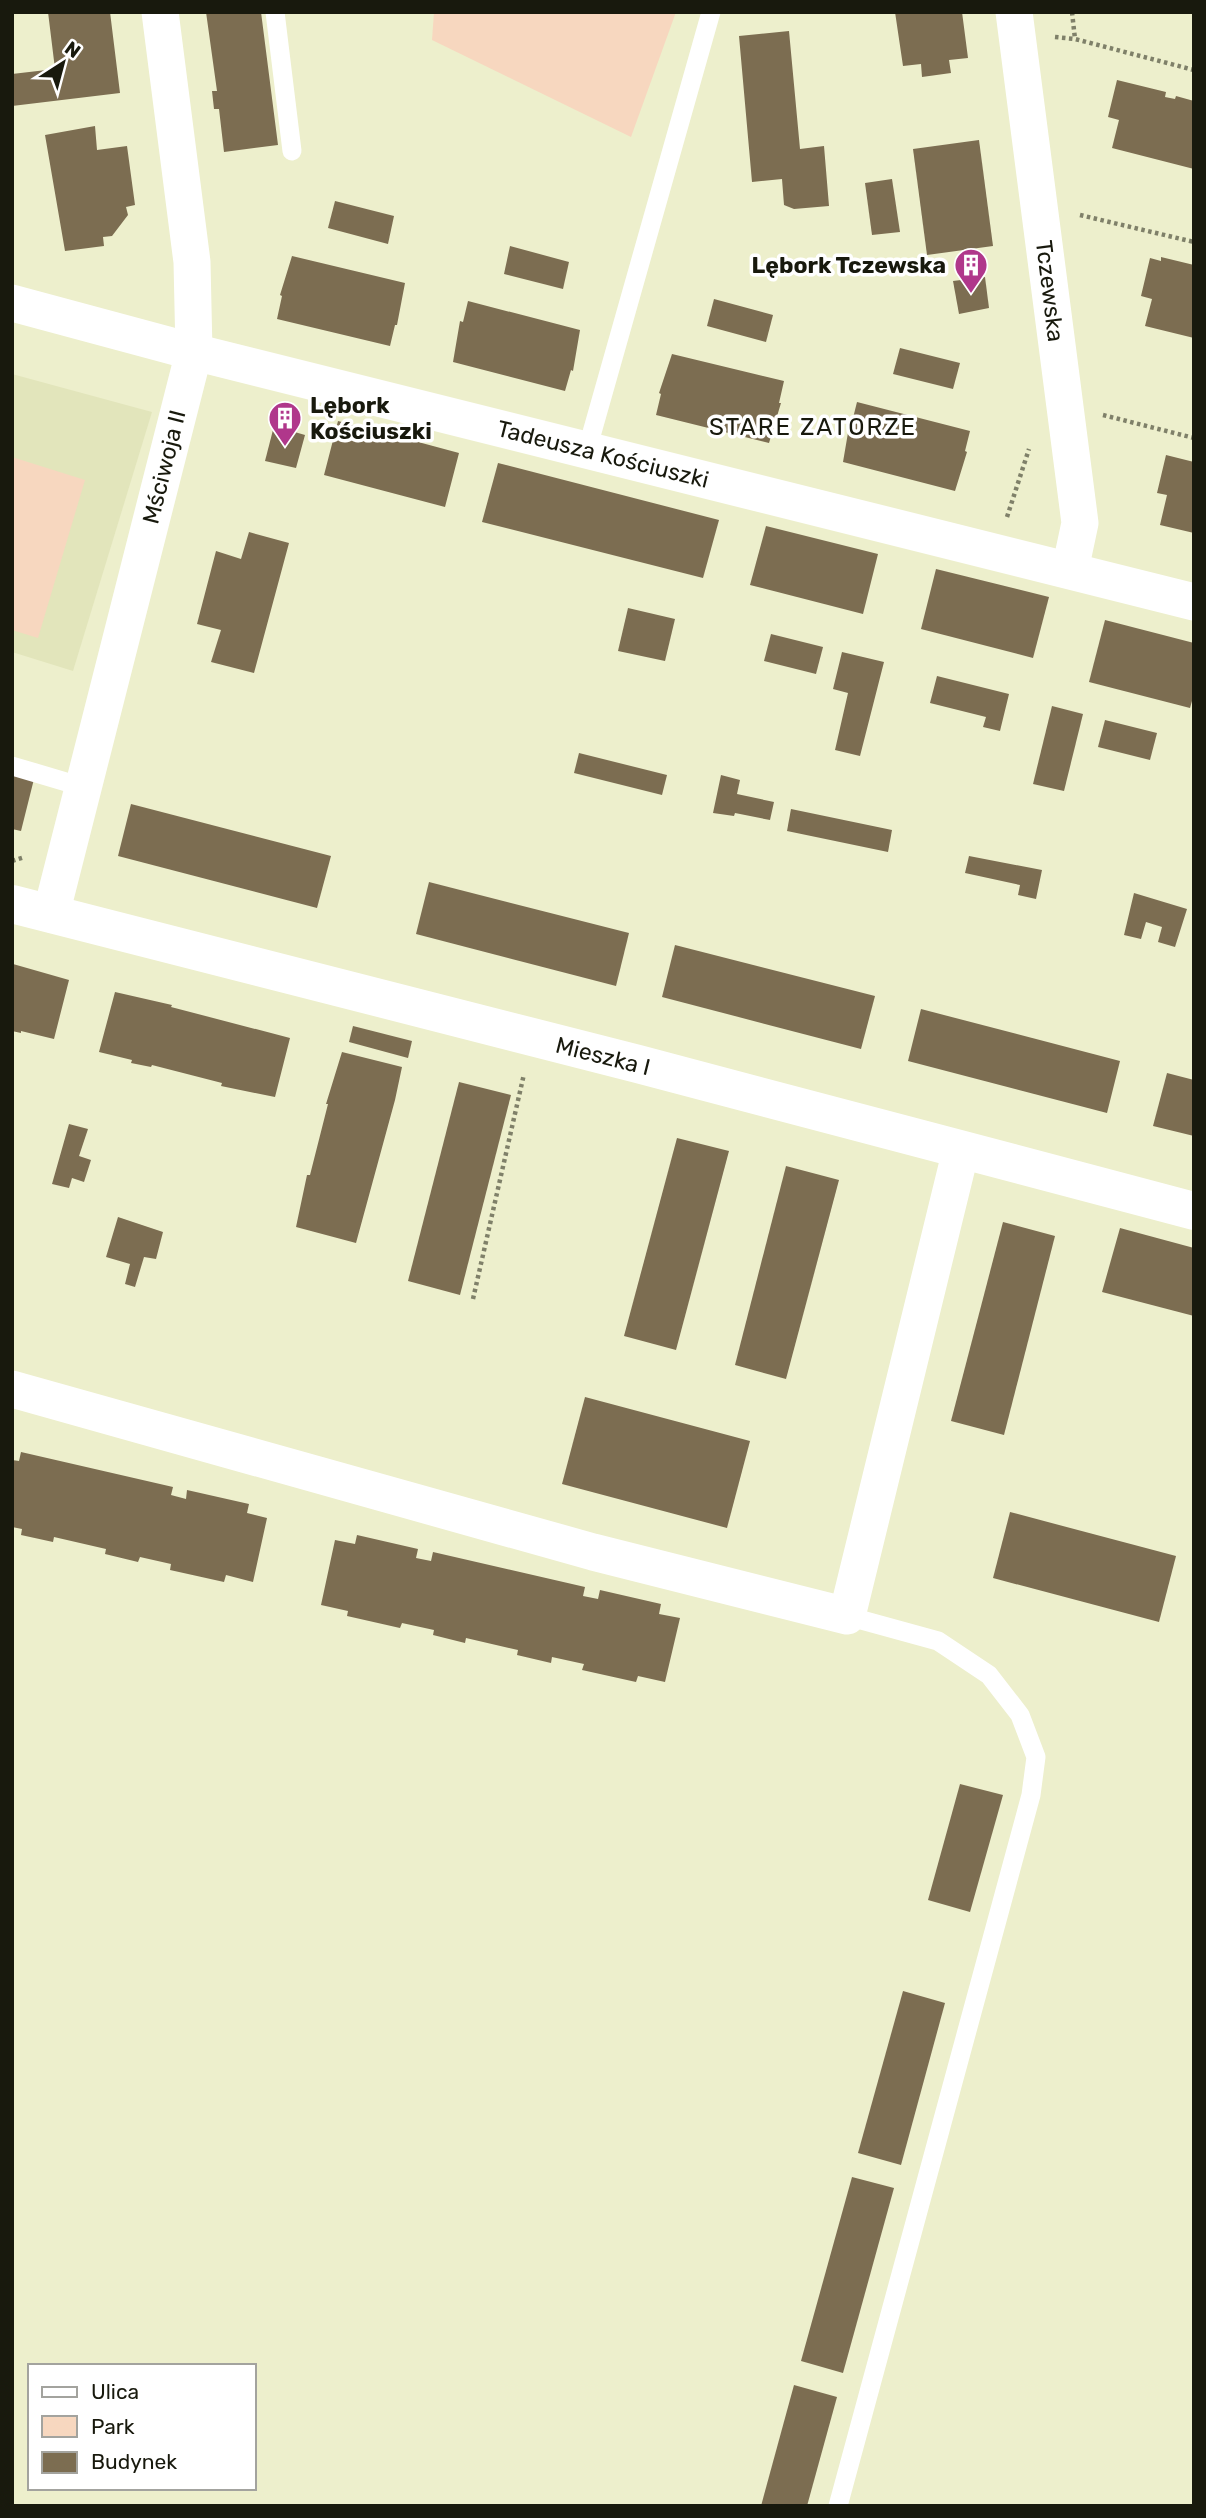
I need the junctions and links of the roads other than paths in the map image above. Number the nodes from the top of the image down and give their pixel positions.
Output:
1 (160, 12) edge
2 (275, 12) edge
3 (711, 12) edge
4 (1016, 22) edge
5 (292, 151) dead end
6 (12, 303) edge
7 (194, 352) junction
8 (587, 450) junction
9 (1070, 570) junction
10 (1194, 601) edge
11 (12, 766) edge
12 (83, 787) junction
13 (12, 904) edge
14 (51, 914) junction
15 (961, 1150) junction
16 (1194, 1211) edge
17 (12, 1389) edge
18 (847, 1616) junction
19 (838, 2506) edge

1 - 7 street, Mściwoja II
2 - 5 lane
3 - 8 lane
4 - 9 street, Tczewska
6 - 7 street, Tadeusza Kościuszki
7 - 8 street, Tadeusza Kościuszki
7 - 12 street, Mściwoja II
8 - 9 street, Tadeusza Kościuszki
9 - 10 street, Tadeusza Kościuszki
11 - 12 lane
12 - 14 street, Mściwoja II
13 - 14 street, Mieszka I
14 - 15 street, Mieszka I
15 - 16 street, Mieszka I
15 - 18 street
17 - 18 street
18 - 19 lane

